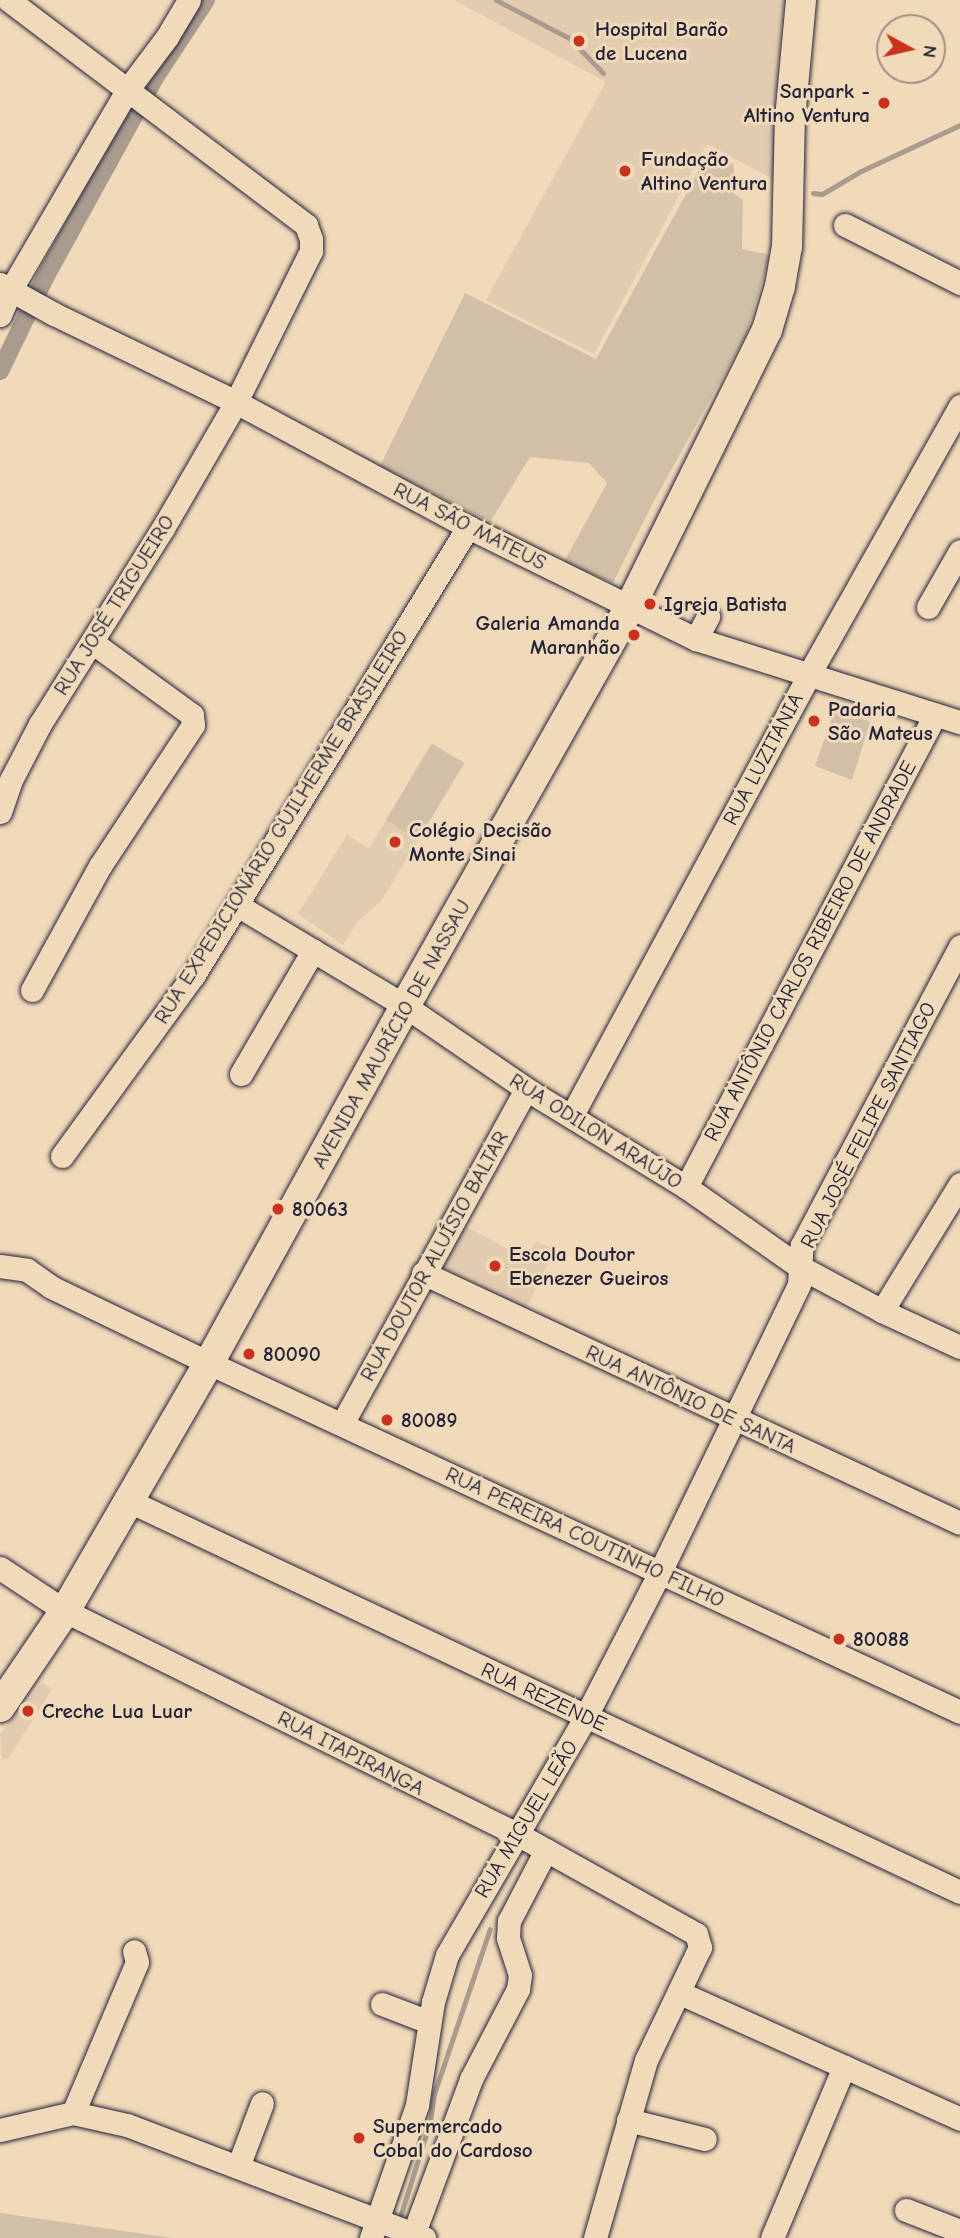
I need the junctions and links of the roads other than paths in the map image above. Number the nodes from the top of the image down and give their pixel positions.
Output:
1 (9, 0) edge
2 (189, 0) edge
3 (801, 0) edge
4 (131, 92) junction
5 (845, 225) dead end
6 (960, 284) edge
7 (5, 286) edge
8 (0, 314) edge
9 (236, 402) junction
10 (960, 406) edge
11 (468, 527) junction
12 (960, 551) edge
13 (630, 607) junction
14 (928, 607) dead end
15 (708, 616) dead end
16 (696, 639) junction
17 (92, 642) junction
18 (808, 676) junction
19 (934, 715) junction
20 (960, 722) edge
21 (6, 776) edge
22 (0, 812) edge
23 (237, 905) junction
24 (960, 946) edge
25 (313, 951) junction
26 (32, 990) dead end
27 (405, 1006) junction
28 (241, 1074) dead end
29 (526, 1089) junction
30 (572, 1115) junction
31 (62, 1156) dead end
32 (960, 1184) edge
33 (686, 1187) junction
34 (0, 1266) edge
35 (800, 1267) junction
36 (423, 1273) junction
37 (882, 1311) junction
38 (960, 1347) edge
39 (209, 1363) junction
40 (736, 1421) junction
41 (342, 1424) junction
42 (129, 1501) junction
43 (960, 1523) edge
44 (0, 1568) edge
45 (660, 1572) junction
46 (65, 1611) junction
47 (0, 1707) edge
48 (960, 1712) edge
49 (586, 1716) junction
50 (519, 1835) junction
51 (546, 1850) junction
52 (960, 1892) edge
53 (134, 1951) dead end
54 (680, 1993) junction
55 (382, 2004) dead end
56 (429, 2022) junction
57 (844, 2067) junction
58 (262, 2103) dead end
59 (73, 2113) junction
60 (960, 2119) edge
61 (628, 2120) junction
62 (0, 2130) edge
63 (705, 2139) dead end
64 (237, 2166) junction
65 (906, 2210) dead end
66 (378, 2226) edge
67 (960, 2231) edge
68 (415, 2236) edge
69 (595, 2238) edge
70 (772, 2238) edge

1 - 4 street
2 - 4 street
3 - 13 main road, AVENIDA MAURÍCIO DE NASSAU
4 - 7 street
4 - 9 street, RUA JOSÉ TRIGUEIRO
5 - 6 street
7 - 8 street
7 - 9 street, RUA SÃO MATEUS
9 - 11 street, RUA SÃO MATEUS
9 - 17 street, RUA JOSÉ TRIGUEIRO
10 - 18 street, RUA LUZITANIA
11 - 13 street, RUA SÃO MATEUS
11 - 23 street, RUA EXPEDICIONÁRIO GUILHERME BRASILEIRO
12 - 14 street
13 - 16 street, RUA SÃO MATEUS
13 - 27 main road, AVENIDA MAURÍCIO DE NASSAU
15 - 16 street
16 - 18 street, RUA SÃO MATEUS
17 - 21 street, RUA JOSÉ TRIGUEIRO
17 - 26 street
18 - 19 street, RUA SÃO MATEUS
18 - 30 street, RUA LUZITANIA
19 - 20 street, RUA SÃO MATEUS
19 - 33 street, RUA ANTÔNIO CARLOS RIBEIRO DE ANDRADE
21 - 22 street, RUA JOSÉ TRIGUEIRO
23 - 25 street, RUA ODILON ARAÚJO
23 - 31 street, RUA EXPEDICIONÁRIO GUILHERME BRASILEIRO
24 - 35 street, RUA JOSÉ FELIPE SANTIAGO
25 - 27 street, RUA ODILON ARAÚJO
25 - 28 street
27 - 29 street, RUA ODILON ARAÚJO
27 - 39 main road, AVENIDA MAURÍCIO DE NASSAU
29 - 30 street, RUA ODILON ARAÚJO
29 - 36 street, RUA DOUTOR ALUÍSIO BALTAR
30 - 33 street, RUA ODILON ARAÚJO
32 - 37 street
33 - 35 street, RUA ODILON ARAÚJO
34 - 39 street, RUA PEREIRA COUTINHO FILHO
35 - 37 street, RUA ODILON ARAÚJO
35 - 40 street, RUA MIGUEL LEÃO
36 - 40 street, RUA ANTÔNIO DE SANTA
36 - 41 street, RUA DOUTOR ALUÍSIO BALTAR
37 - 38 street, RUA ODILON ARAÚJO
39 - 41 street, RUA PEREIRA COUTINHO FILHO
39 - 42 main road, AVENIDA MAURÍCIO DE NASSAU
40 - 43 street, RUA ANTÔNIO DE SANTA
40 - 45 street, RUA MIGUEL LEÃO
41 - 45 street, RUA PEREIRA COUTINHO FILHO
42 - 46 main road, AVENIDA MAURÍCIO DE NASSAU
42 - 49 street, RUA REZENDE
44 - 46 street, RUA ITAPIRANGA
45 - 48 street, RUA PEREIRA COUTINHO FILHO
45 - 49 street, RUA MIGUEL LEÃO
46 - 47 main road, AVENIDA MAURÍCIO DE NASSAU
46 - 50 street, RUA ITAPIRANGA
49 - 50 street, RUA MIGUEL LEÃO
49 - 52 street, RUA REZENDE
50 - 51 street, RUA ITAPIRANGA
50 - 56 street, RUA MIGUEL LEÃO
51 - 54 street, RUA ITAPIRANGA
51 - 68 street
53 - 59 street
54 - 57 street
54 - 61 street
55 - 56 street
56 - 66 street, RUA MIGUEL LEÃO
57 - 60 street
57 - 70 street
58 - 64 street
59 - 62 street
59 - 64 street
61 - 63 street
61 - 69 street
64 - 66 street
65 - 67 street
66 - 68 street

